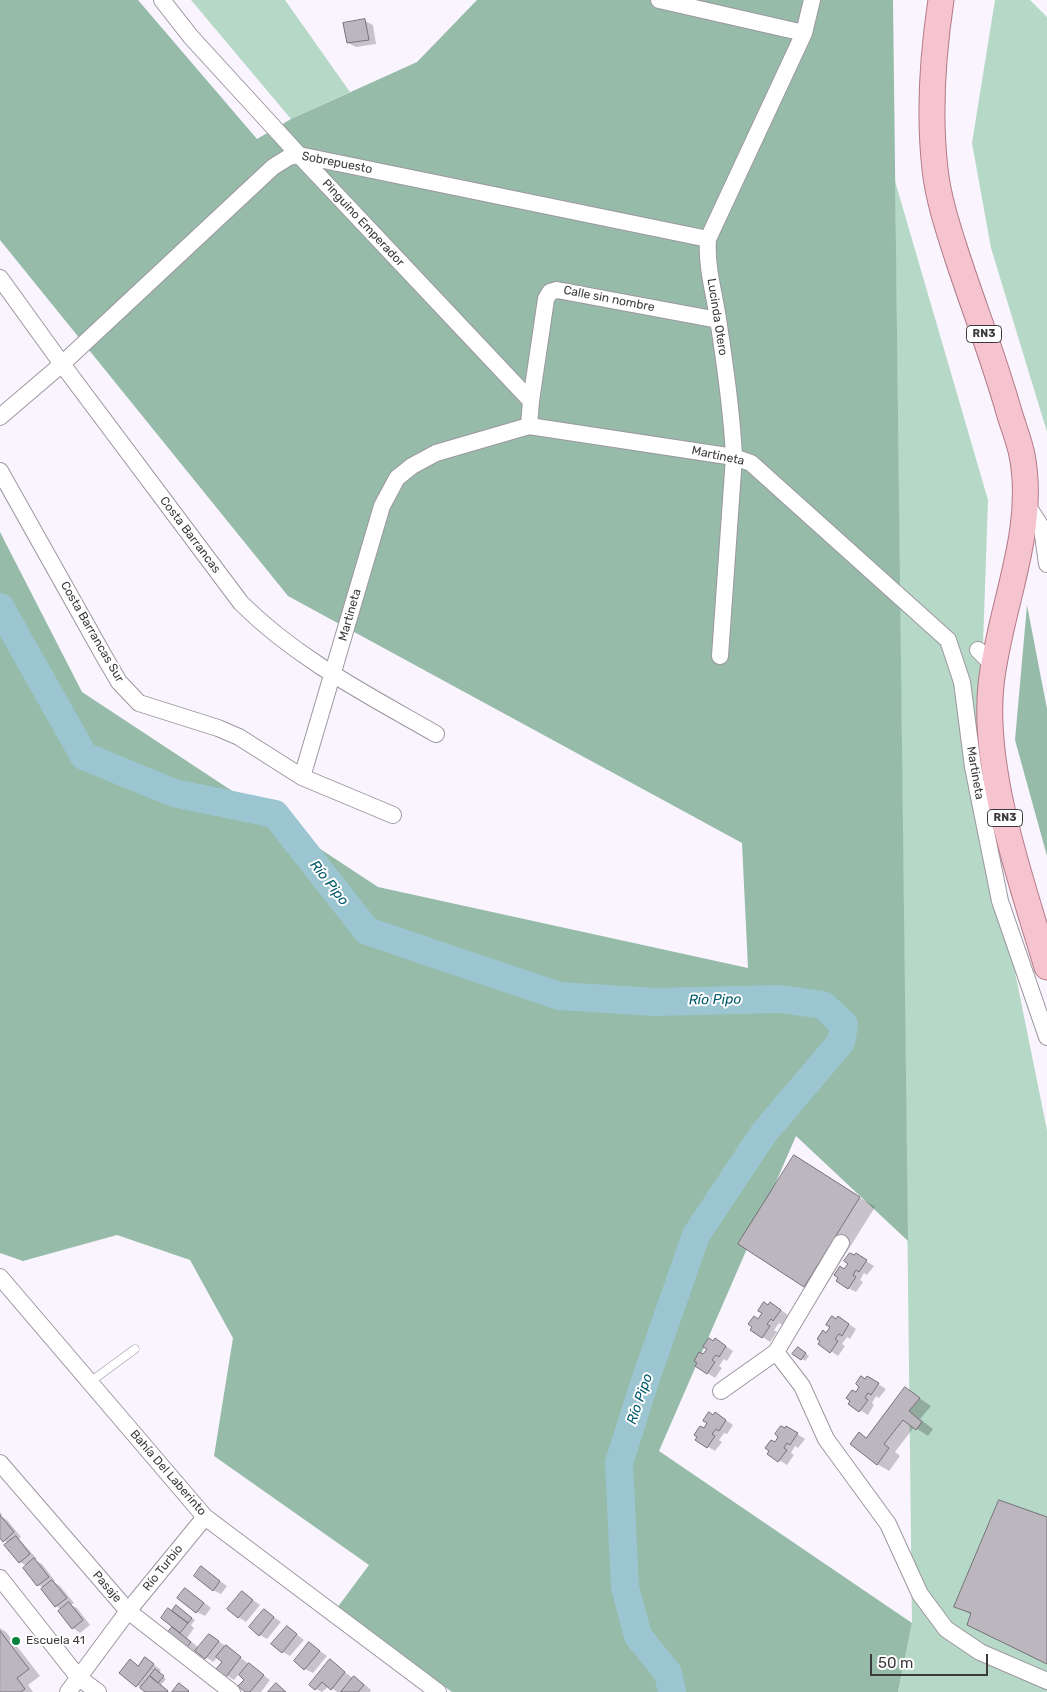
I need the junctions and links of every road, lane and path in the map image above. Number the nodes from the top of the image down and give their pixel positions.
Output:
1 (162, 0) edge
2 (659, 0) edge
3 (812, 0) edge
4 (941, 0) edge
5 (804, 33) junction
6 (299, 154) junction
7 (708, 239) junction
8 (0, 278) edge
9 (718, 320) junction
10 (62, 364) junction
11 (531, 401) junction
12 (0, 417) edge
13 (529, 426) junction
14 (734, 457) junction
15 (0, 471) edge
16 (1025, 501) junction
17 (1047, 564) edge
18 (720, 656) dead end
19 (333, 674) junction
20 (436, 734) dead end
21 (302, 777) junction
22 (393, 815) dead end
23 (1047, 967) edge
24 (1047, 1037) edge
25 (841, 1243) dead end
26 (0, 1278) edge
27 (135, 1349) dead end
28 (776, 1352) junction
29 (90, 1382) junction
30 (722, 1391) dead end
31 (0, 1463) edge
32 (205, 1517) junction
33 (0, 1578) edge
34 (128, 1611) junction
35 (79, 1678) junction
36 (1047, 1681) edge
37 (68, 1692) edge
38 (98, 1692) edge
39 (232, 1692) edge
40 (438, 1692) edge

1 - 6 street, Pinguino Emperador
2 - 5 street
3 - 5 street, Lucinda Otero
4 - 16 main road, RN3
5 - 7 street, Lucinda Otero
6 - 7 street, Sobrepuesto
6 - 10 street, Sobrepuesto
6 - 11 street, Pinguino Emperador
7 - 9 street, Lucinda Otero
8 - 10 street, Costa Barrancas
9 - 11 street, Calle sin nombre
9 - 14 street, Lucinda Otero
10 - 12 street, Sobrepuesto
10 - 19 street, Costa Barrancas
11 - 13 street
13 - 14 street, Martineta
13 - 19 street, Martineta
14 - 18 street, Lucinda Otero
14 - 24 street, Martineta
15 - 21 street, Costa Barrancas Sur
16 - 17 street
16 - 23 main road, RN3
19 - 20 street, Costa Barrancas
19 - 21 street, Martineta
21 - 22 street, Costa Barrancas Sur
25 - 28 street
26 - 29 street, Bahía Del Laberinto
27 - 29 lane
28 - 30 street
28 - 36 street
29 - 32 street, Bahía Del Laberinto
31 - 34 street, Pasaje
32 - 34 street, Río Turbio
32 - 40 street, Bahía Del Laberinto
33 - 35 street
34 - 35 street, Río Turbio
34 - 39 street, Pasaje
35 - 37 street, Río Turbio
35 - 38 street

